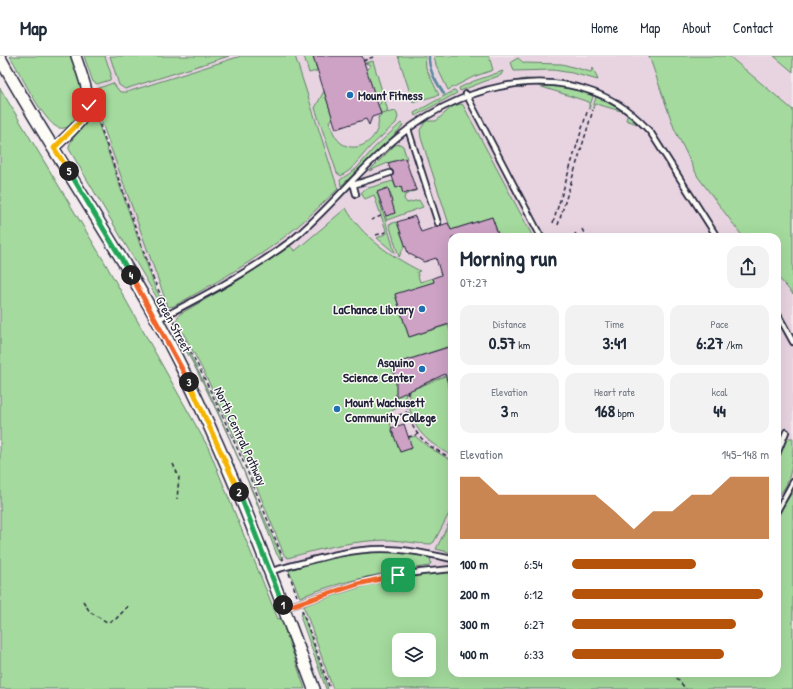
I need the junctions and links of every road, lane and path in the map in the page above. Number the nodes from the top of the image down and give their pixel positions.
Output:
1 (76, 56) edge
2 (373, 57) dead end
3 (0, 58) edge
4 (363, 60) dead end
5 (509, 80) dead end
6 (466, 94) junction
7 (611, 95) dead end
8 (93, 104) dead end
9 (588, 109) dead end
10 (593, 110) dead end
11 (408, 129) junction
12 (54, 148) junction
13 (390, 173) dead end
14 (353, 183) junction
15 (356, 194) dead end
16 (381, 216) dead end
17 (371, 220) dead end
18 (438, 223) dead end
19 (553, 223) dead end
20 (558, 225) dead end
21 (582, 229) dead end
22 (386, 232) dead end
23 (540, 233) edge
24 (584, 233) edge
25 (714, 233) edge
26 (376, 235) dead end
27 (166, 307) dead end
28 (157, 320) junction
29 (781, 320) edge
30 (174, 321) dead end
31 (793, 342) edge
32 (408, 391) dead end
33 (407, 412) junction
34 (398, 426) dead end
35 (786, 432) dead end
36 (418, 434) junction
37 (408, 437) dead end
38 (781, 444) edge
39 (448, 456) edge
40 (173, 464) dead end
41 (793, 482) edge
42 (177, 500) dead end
43 (781, 504) edge
44 (448, 558) edge
45 (284, 561) dead end
46 (448, 570) edge
47 (271, 571) junction
48 (289, 573) dead end
49 (297, 596) dead end
50 (83, 601) dead end
51 (129, 605) dead end
52 (284, 608) junction
53 (302, 610) dead end
54 (676, 677) edge
55 (314, 689) edge
56 (330, 689) edge
57 (686, 689) edge

1 - 12 street
2 - 4 path
3 - 12 street, Green Street
5 - 6 lane
6 - 11 lane
6 - 23 lane
7 - 25 lane
8 - 27 path
9 - 19 path
10 - 20 path
11 - 14 lane
11 - 18 lane
12 - 28 street, Green Street
13 - 14 lane
14 - 15 lane
14 - 28 lane
16 - 17 path
21 - 24 path
22 - 26 path
28 - 47 street, Green Street
29 - 31 lane
30 - 45 path, North Central Pathway
32 - 33 path
33 - 34 path
33 - 36 path
35 - 38 lane
36 - 37 path
36 - 39 path
40 - 42 path
41 - 43 lane
44 - 47 lane
46 - 52 lane
47 - 52 street, Green Street
48 - 49 path
50 - 51 path
52 - 55 street, Green Street
53 - 56 path
54 - 57 path

